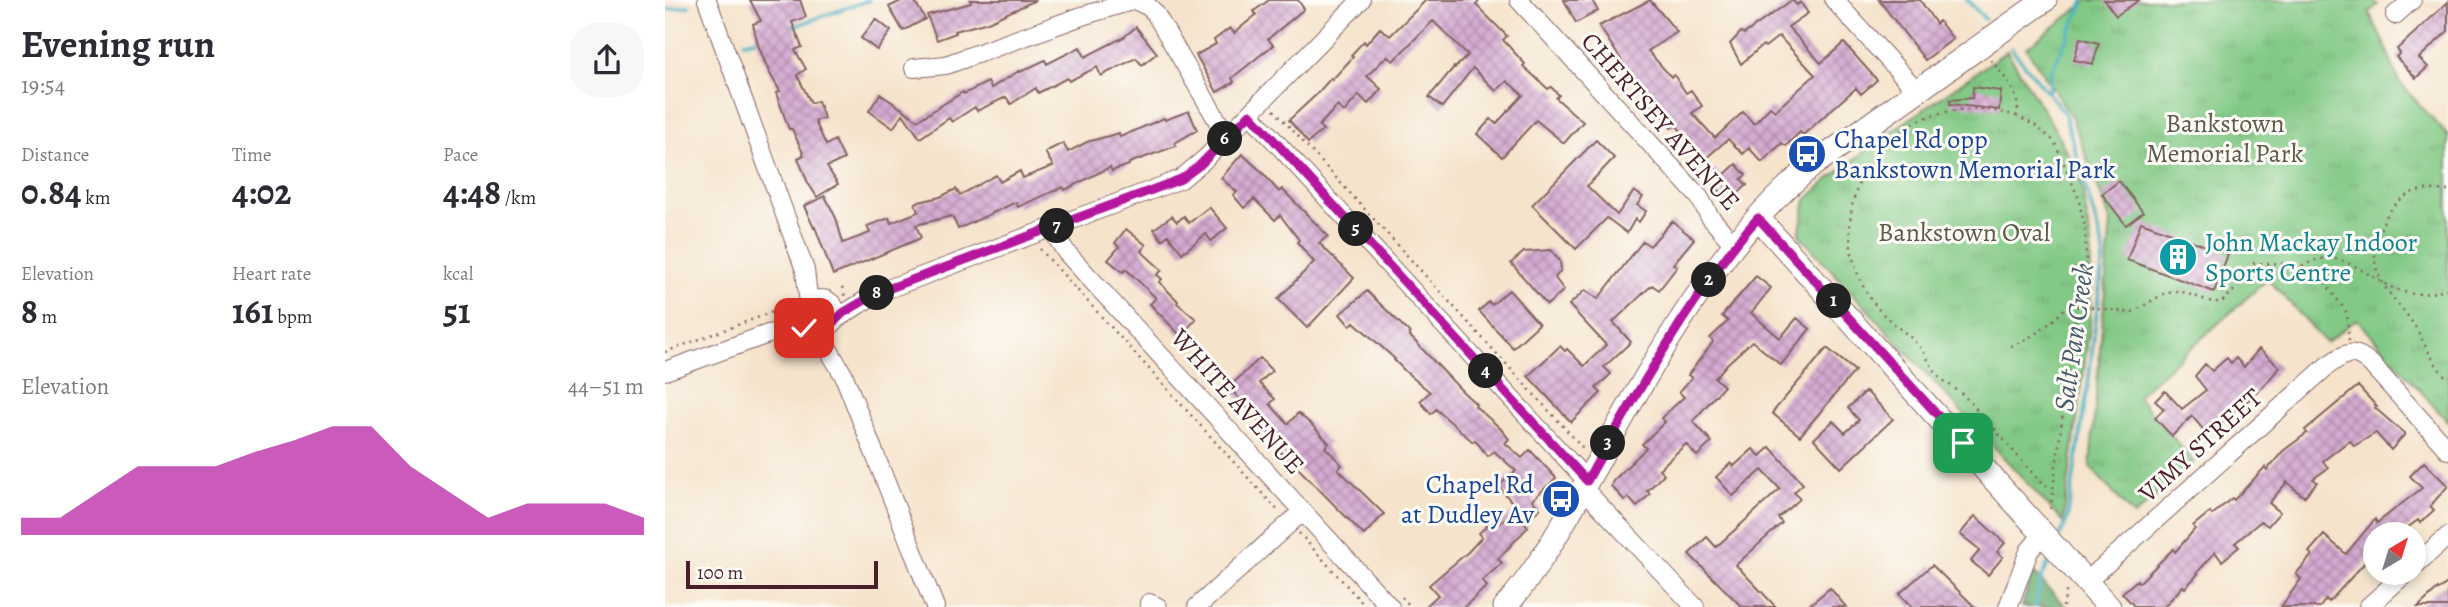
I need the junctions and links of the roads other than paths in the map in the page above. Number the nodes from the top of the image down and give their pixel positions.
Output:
1 (708, 0) edge
2 (1361, 0) edge
3 (1519, 0) edge
4 (1834, 0) edge
5 (2045, 0) edge
6 (2412, 0) edge
7 (2395, 15) dead end
8 (914, 68) dead end
9 (1917, 91) junction
10 (1250, 114) junction
11 (1227, 137) junction
12 (1758, 218) junction
13 (1051, 228) junction
14 (1734, 244) junction
15 (806, 270) junction
16 (877, 293) junction
17 (808, 299) junction
18 (829, 300) junction
19 (835, 321) junction
20 (814, 328) junction
21 (768, 334) junction
22 (665, 371) edge
23 (845, 376) junction
24 (2448, 450) edge
25 (1585, 484) junction
26 (1296, 517) junction
27 (2046, 523) junction
28 (2448, 536) edge
29 (2426, 555) edge
30 (2077, 584) junction
31 (2393, 585) edge
32 (935, 607) edge
33 (1197, 607) edge
34 (1390, 607) edge
35 (1505, 607) edge
36 (1695, 607) edge
37 (2008, 607) edge
38 (2109, 607) edge
39 (2368, 607) edge

1 - 15 street
2 - 10 street
3 - 14 street, CHERTSEY AVENUE
4 - 9 street
5 - 9 main road
6 - 7 street
8 - 11 street
9 - 12 main road
10 - 11 street
10 - 25 street
11 - 13 street
12 - 14 main road
12 - 27 main road
13 - 16 street
13 - 26 street, WHITE AVENUE
14 - 25 main road
15 - 17 street
15 - 18 street
16 - 18 street
16 - 19 street
17 - 18 street
17 - 20 street
17 - 21 street
18 - 19 street
19 - 20 street
19 - 23 street
20 - 21 street
20 - 23 street
21 - 22 street
23 - 32 street
24 - 30 street, VIMY STREET
25 - 35 main road
25 - 36 street
26 - 33 street
26 - 34 street, WHITE AVENUE
27 - 30 main road
27 - 37 street
28 - 29 street
30 - 38 main road
31 - 39 street

